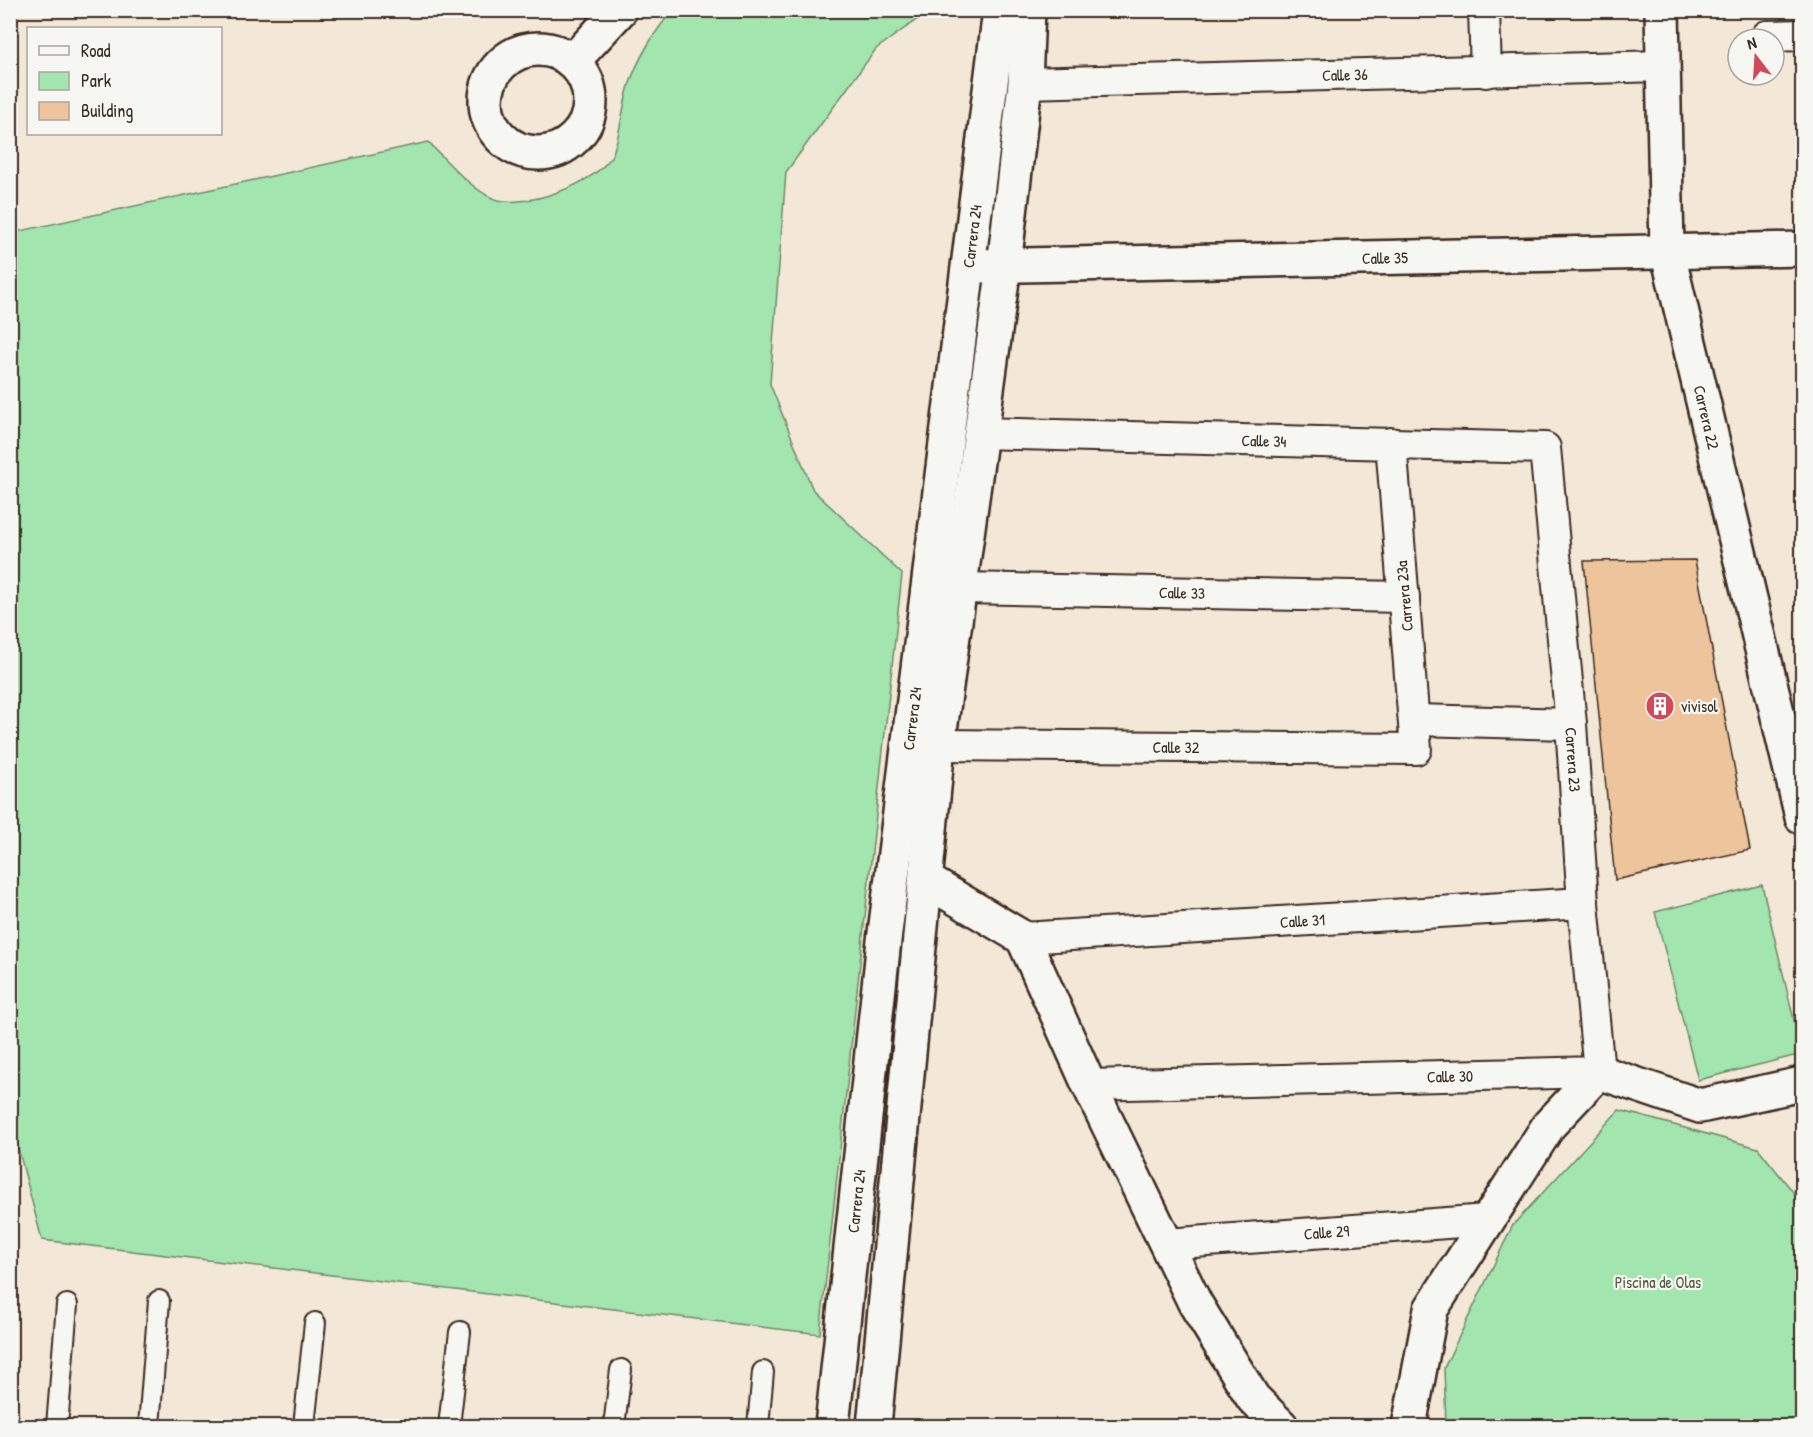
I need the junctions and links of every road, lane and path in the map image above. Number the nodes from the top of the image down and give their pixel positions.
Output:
1 (620, 10) edge
2 (1000, 10) edge
3 (1028, 10) edge
4 (1484, 10) edge
5 (1662, 10) edge
6 (1786, 35) edge
7 (1803, 35) edge
8 (573, 61) dead end
9 (1663, 66) junction
10 (1486, 72) junction
11 (1025, 83) junction
12 (1803, 249) edge
13 (1667, 250) junction
14 (1004, 266) junction
15 (967, 267) junction
16 (982, 433) junction
17 (1391, 443) junction
18 (1545, 448) joint
19 (960, 588) junction
20 (1404, 597) junction
21 (1571, 724) junction
22 (1415, 735) junction
23 (938, 745) junction
24 (1803, 817) edge
25 (926, 880) junction
26 (1583, 903) junction
27 (1023, 938) junction
28 (1599, 1072) junction
29 (1803, 1084) edge
30 (1089, 1085) junction
31 (1487, 1220) junction
32 (1167, 1244) junction
33 (159, 1301) dead end
34 (67, 1305) dead end
35 (315, 1323) dead end
36 (460, 1332) dead end
37 (621, 1370) dead end
38 (763, 1372) dead end
39 (57, 1426) edge
40 (149, 1426) edge
41 (304, 1426) edge
42 (448, 1426) edge
43 (614, 1426) edge
44 (758, 1426) edge
45 (832, 1426) edge
46 (874, 1426) edge
47 (1281, 1426) edge
48 (1409, 1426) edge

1 - 8 street
2 - 15 street, Carrera 24
3 - 11 street, Carrera 24
4 - 10 street
5 - 9 street, Carrera 22
6 - 7 street
9 - 10 street, Calle 36
9 - 13 street, Carrera 22
10 - 11 street, Calle 36
11 - 14 street, Carrera 24
12 - 13 street, Calle 35
13 - 14 street, Calle 35
13 - 24 street, Carrera 22
14 - 15 street, Calle 35
14 - 16 street, Carrera 24
15 - 45 street, Carrera 24
16 - 17 street, Calle 34
16 - 19 street, Carrera 24
17 - 18 street, Calle 34
17 - 20 street, Carrera 23a
18 - 21 street, Carrera 23
19 - 20 street, Calle 33
19 - 23 street, Carrera 24
20 - 22 street, Carrera 23a
21 - 22 street, Calle 32
21 - 26 street, Carrera 23
22 - 23 street, Calle 32
23 - 25 street, Carrera 24
25 - 27 street
25 - 46 street, Carrera 24
26 - 27 street, Calle 31
26 - 28 street, Carrera 23
27 - 30 street
28 - 29 street, Calle 30
28 - 30 street, Calle 30
28 - 31 street
30 - 32 street
31 - 32 street, Calle 29
31 - 48 street
32 - 47 street
33 - 40 lane
34 - 39 lane
35 - 41 lane
36 - 42 lane
37 - 43 lane
38 - 44 lane

